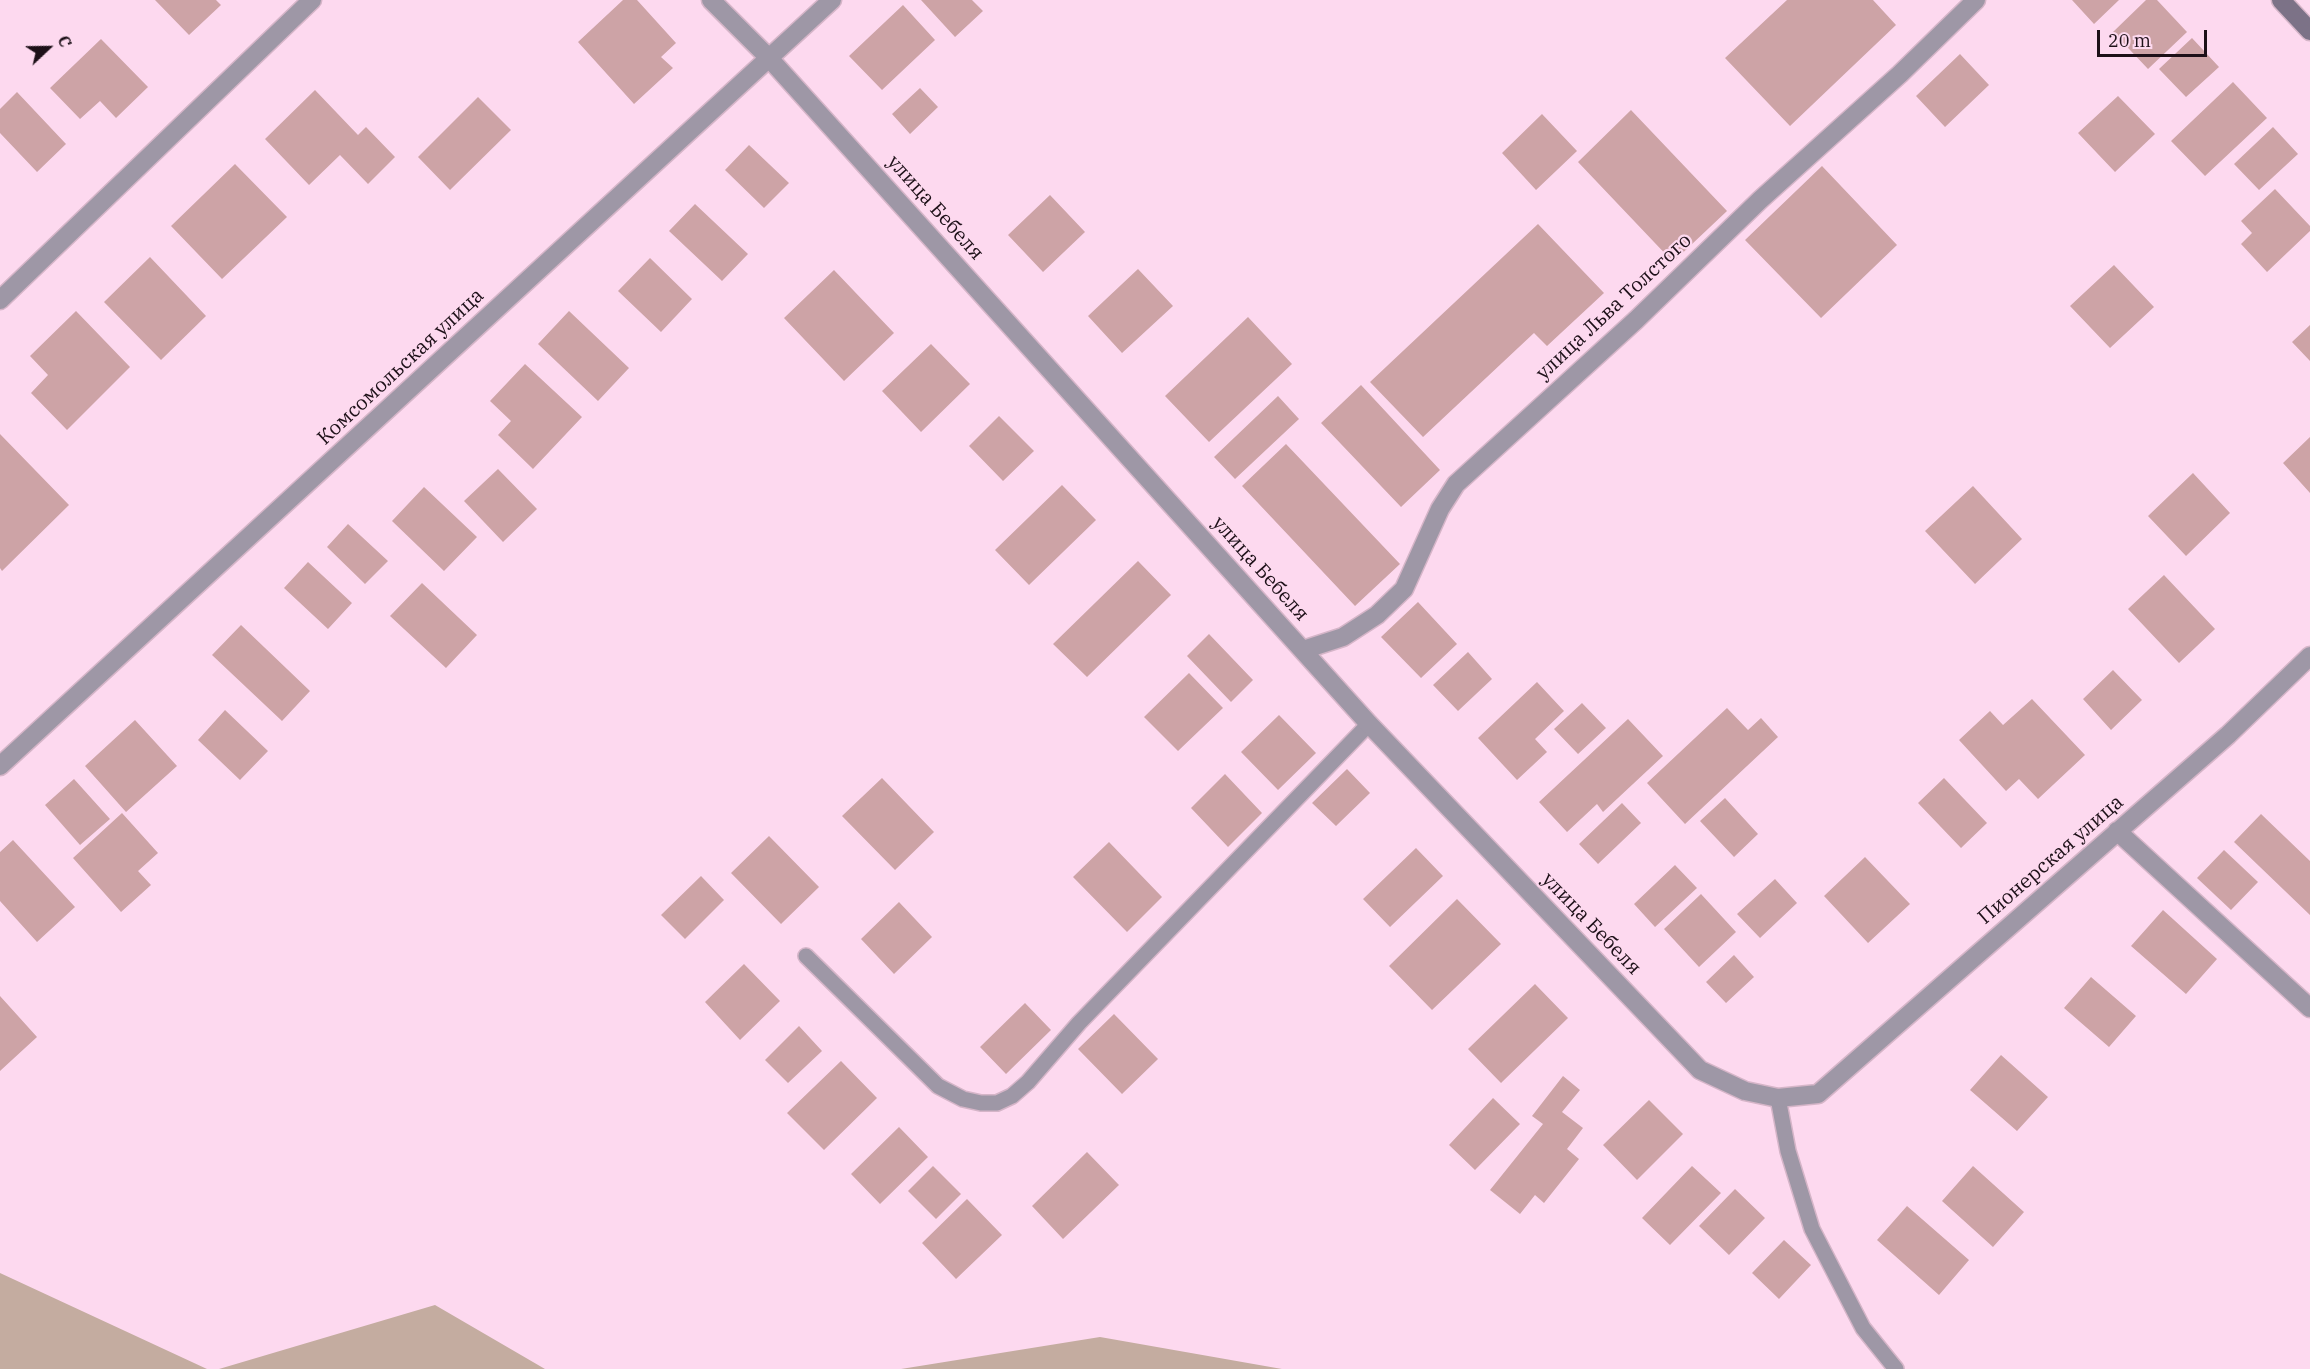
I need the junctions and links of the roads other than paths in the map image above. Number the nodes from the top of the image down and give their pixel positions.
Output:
1 (312, 0) edge
2 (711, 0) edge
3 (832, 0) edge
4 (1976, 0) edge
5 (2281, 0) edge
6 (2310, 31) edge
7 (769, 58) junction
8 (0, 300) edge
9 (1303, 650) junction
10 (2310, 656) edge
11 (1369, 724) junction
12 (0, 766) edge
13 (2117, 831) junction
14 (806, 956) dead end
15 (2310, 1008) edge
16 (1818, 1094) joint
17 (1778, 1098) junction
18 (1896, 1369) edge

1 - 8 street
2 - 7 street, улица Бебеля
3 - 7 street, Комсомольская улица
4 - 9 street, улица Льва Толстого
5 - 6 street
7 - 9 street, улица Бебеля
7 - 12 street, Комсомольская улица
9 - 11 street, улица Бебеля
10 - 13 street, Пионерская улица
11 - 14 lane
11 - 17 street, улица Бебеля
13 - 15 street
13 - 16 street, Пионерская улица
16 - 17 street, улица Бебеля
17 - 18 lane

